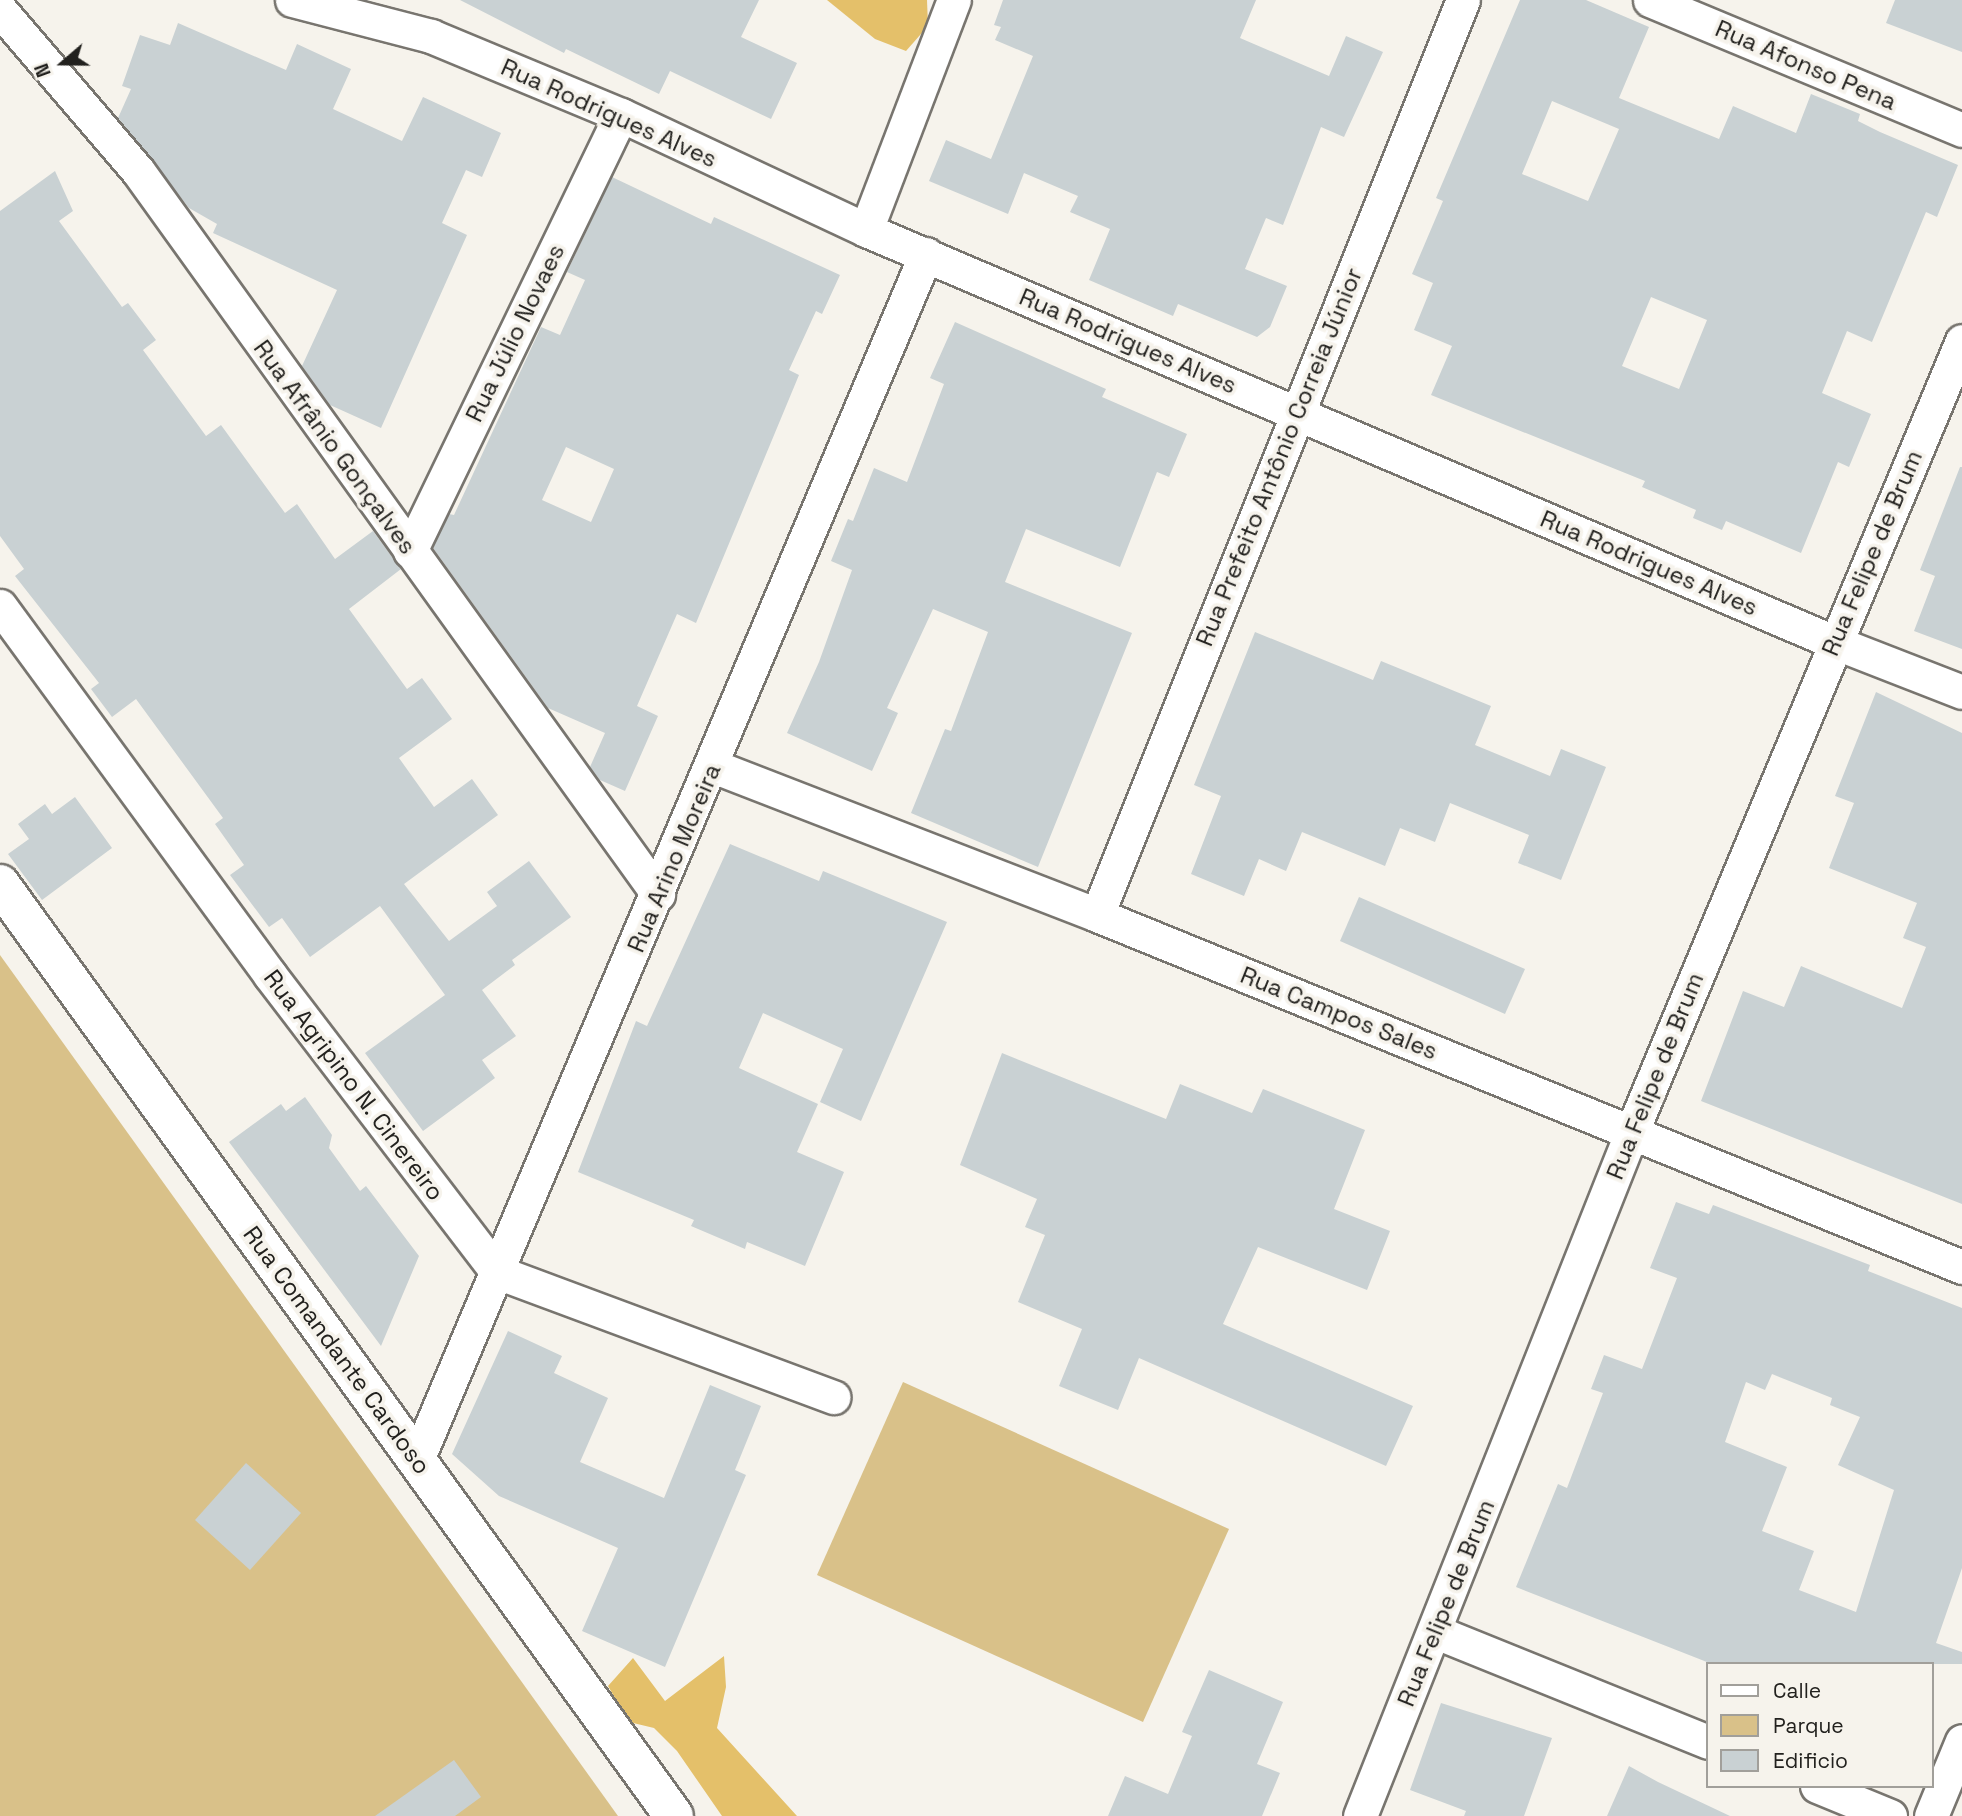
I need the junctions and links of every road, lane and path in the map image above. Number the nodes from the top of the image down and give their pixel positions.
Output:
1 (292, 0) edge
2 (954, 0) edge
3 (1463, 0) edge
4 (1650, 0) edge
5 (0, 9) edge
6 (621, 115) junction
7 (1962, 130) edge
8 (866, 230) junction
9 (926, 254) junction
10 (1962, 341) edge
11 (1296, 412) junction
12 (410, 551) junction
13 (0, 606) edge
14 (1834, 642) junction
15 (1962, 692) edge
16 (713, 766) junction
17 (0, 884) edge
18 (658, 894) junction
19 (1097, 915) junction
20 (1632, 1131) junction
21 (1962, 1267) edge
22 (497, 1272) junction
23 (834, 1397) dead end
24 (417, 1460) junction
25 (1436, 1632) junction
26 (1706, 1741) edge
27 (1962, 1741) edge
28 (1822, 1788) edge
29 (674, 1816) edge
30 (1360, 1816) edge
31 (1890, 1816) edge
32 (1931, 1816) edge

1 - 6 street, Rua Rodrigues Alves
2 - 8 street
3 - 11 street, Rua Prefeito Antônio Correia Júnior
4 - 7 street, Rua Afonso Pena
5 - 12 street, Rua Afrânio Gonçalves
6 - 8 street, Rua Rodrigues Alves
6 - 12 street, Rua Júlio Novaes
8 - 9 street, Rua Rodrigues Alves
9 - 11 street, Rua Rodrigues Alves
9 - 16 street, Rua Arino Moreira
10 - 14 street, Rua Felipe de Brum
11 - 14 street, Rua Rodrigues Alves
11 - 19 street, Rua Prefeito Antônio Correia Júnior
12 - 18 street, Rua Afrânio Gonçalves
13 - 22 street, Rua Agripino N. Cinereiro
14 - 15 street, Rua Rodrigues Alves
14 - 20 street, Rua Felipe de Brum
16 - 18 street, Rua Arino Moreira
16 - 19 street, Rua Campos Sales
17 - 24 street, Rua Comandante Cardoso
18 - 22 street, Rua Arino Moreira
19 - 20 street, Rua Campos Sales
20 - 21 street, Rua Campos Sales
20 - 25 street, Rua Felipe de Brum
22 - 23 street
22 - 24 street, Rua Arino Moreira
24 - 29 street, Rua Comandante Cardoso
25 - 26 street
25 - 30 street, Rua Felipe de Brum
27 - 32 street
28 - 31 street

